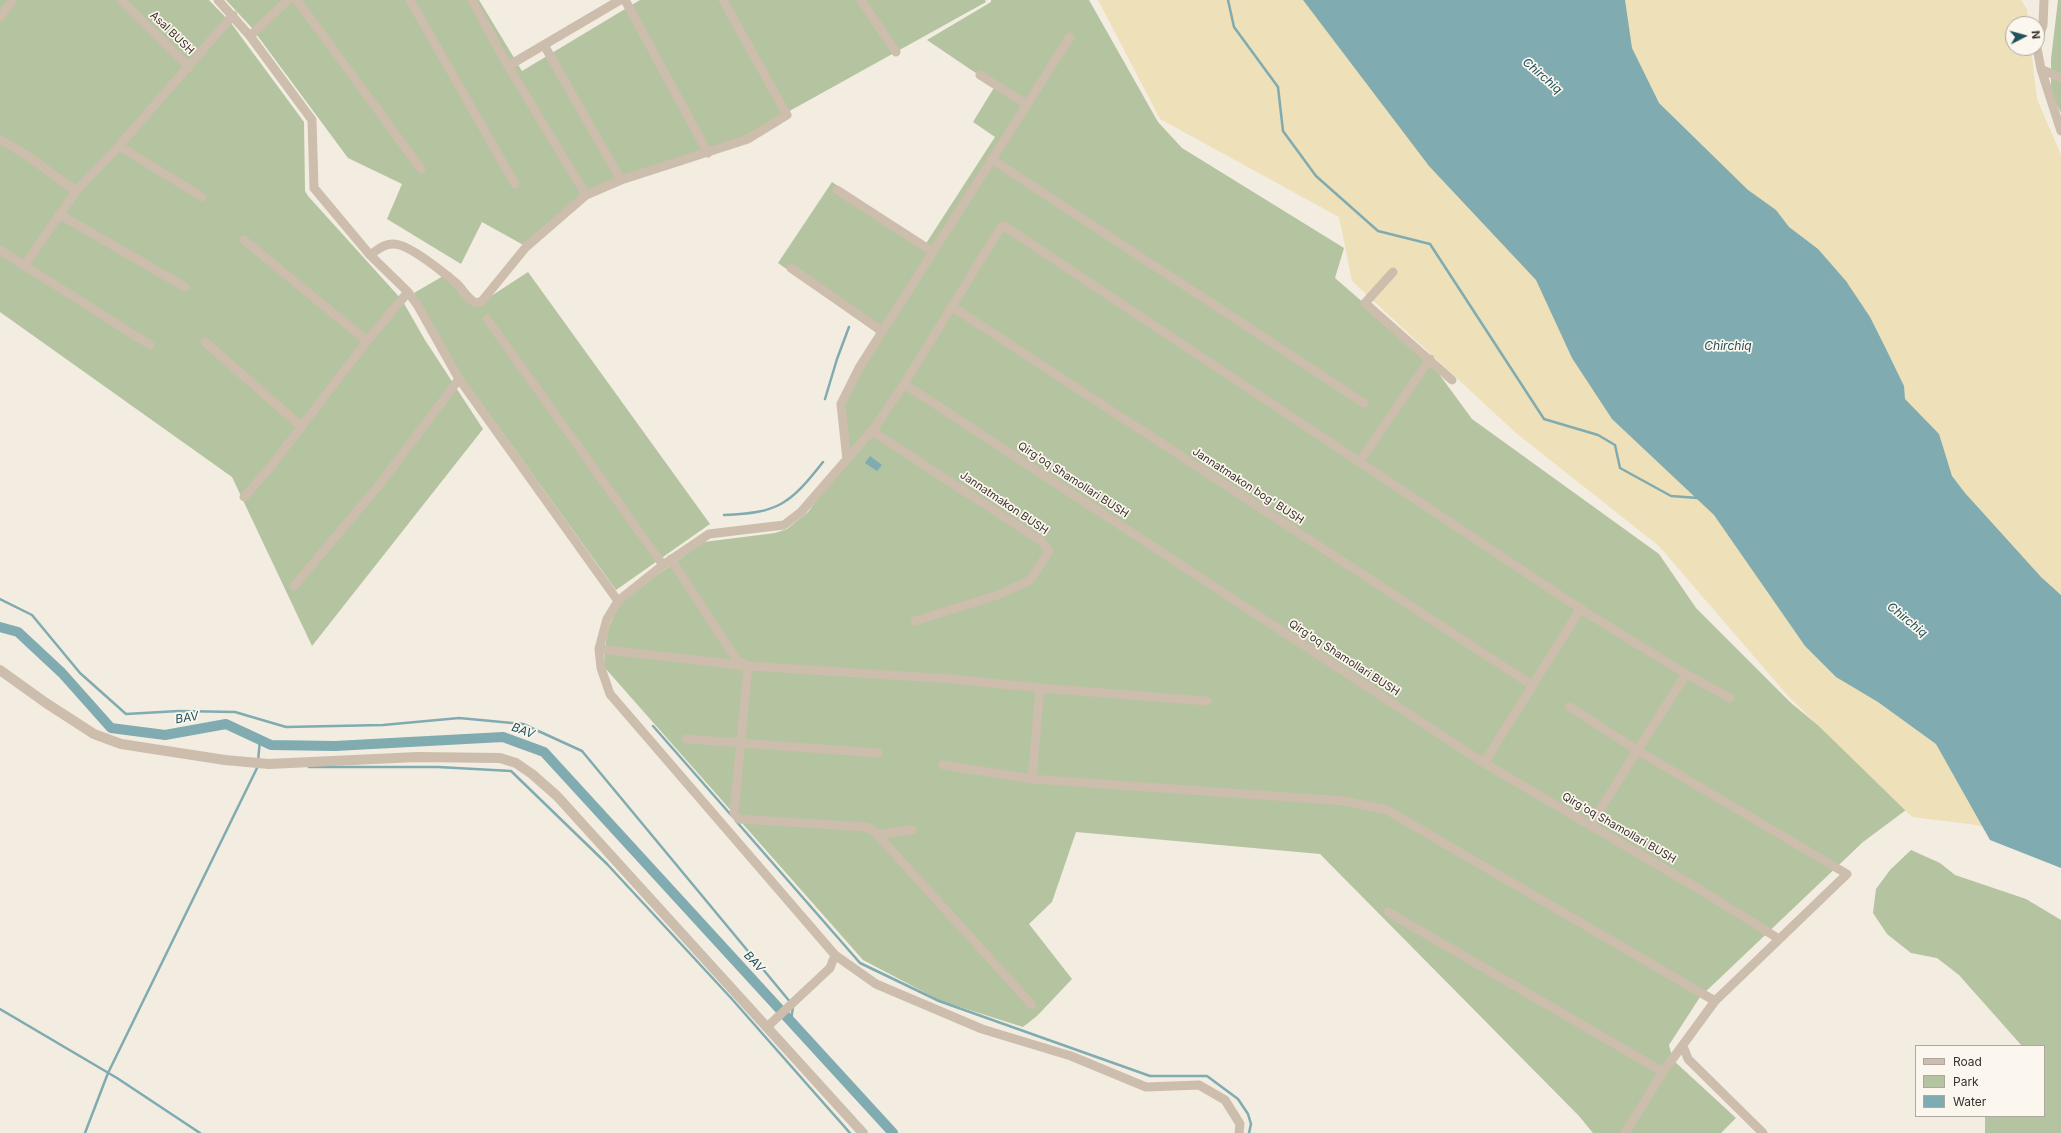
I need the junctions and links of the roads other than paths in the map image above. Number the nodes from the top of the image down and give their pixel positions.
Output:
1 (13, 0) edge
2 (121, 0) edge
3 (218, 0) edge
4 (288, 0) edge
5 (297, 0) edge
6 (410, 0) edge
7 (472, 0) edge
8 (620, 0) edge
9 (625, 0) edge
10 (723, 0) edge
11 (860, 0) edge
12 (2044, 0) edge
13 (233, 15) junction
14 (2043, 16) edge
15 (0, 17) edge
16 (250, 36) junction
17 (1070, 36) dead end
18 (544, 44) junction
19 (896, 52) dead end
20 (2039, 56) edge
21 (508, 66) junction
22 (189, 67) junction
23 (2041, 69) junction
24 (980, 75) dead end
25 (2061, 78) edge
26 (1026, 104) junction
27 (2061, 131) edge
28 (0, 139) edge
29 (119, 146) junction
30 (708, 153) junction
31 (991, 159) junction
32 (421, 169) dead end
33 (621, 180) junction
34 (516, 184) dead end
35 (837, 190) dead end
36 (76, 191) junction
37 (586, 195) junction
38 (202, 197) dead end
39 (59, 214) junction
40 (244, 240) dead end
41 (0, 250) edge
42 (933, 252) junction
43 (370, 255) junction
44 (24, 266) junction
45 (791, 268) dead end
46 (1393, 272) dead end
47 (185, 287) dead end
48 (408, 292) junction
49 (951, 306) junction
50 (487, 319) dead end
51 (882, 331) junction
52 (367, 341) junction
53 (205, 342) dead end
54 (150, 345) dead end
55 (1430, 359) junction
56 (459, 379) junction
57 (1452, 380) dead end
58 (904, 384) junction
59 (1364, 402) dead end
60 (302, 427) junction
61 (872, 431) junction
62 (847, 460) junction
63 (1360, 461) junction
64 (244, 497) dead end
65 (671, 559) junction
66 (663, 565) junction
67 (294, 586) dead end
68 (618, 601) junction
69 (1581, 608) junction
70 (915, 621) dead end
71 (599, 649) junction
72 (748, 666) junction
73 (0, 670) edge
74 (1686, 674) junction
75 (1532, 685) junction
76 (1040, 688) junction
77 (1730, 698) dead end
78 (1207, 701) dead end
79 (1570, 706) dead end
80 (686, 739) dead end
81 (740, 744) junction
82 (1638, 750) junction
83 (878, 753) dead end
84 (1484, 763) junction
85 (943, 765) dead end
86 (1032, 779) junction
87 (739, 819) junction
88 (1590, 825) junction
89 (727, 829) junction
90 (912, 830) dead end
91 (878, 834) junction
92 (1388, 912) dead end
93 (1779, 939) junction
94 (835, 955) junction
95 (1715, 1001) junction
96 (1032, 1005) dead end
97 (767, 1027) junction
98 (1683, 1046) junction
99 (1663, 1072) junction
100 (863, 1133) edge
101 (1239, 1133) edge
102 (1625, 1133) edge
103 (1763, 1133) edge

1 - 15 street
2 - 22 street, Asal BUSH
3 - 13 street
4 - 16 street
5 - 32 street
6 - 34 street
7 - 21 street
8 - 18 street
9 - 30 street
10 - 30 street
11 - 19 street
12 - 14 street
13 - 16 street
13 - 22 street
16 - 43 street
17 - 26 street
18 - 21 street
18 - 33 street
20 - 23 street
21 - 37 street
22 - 29 street
23 - 25 street
23 - 27 street
24 - 26 street
26 - 31 street
28 - 36 street
29 - 36 street
29 - 38 street
30 - 33 street
31 - 42 street
31 - 59 street
33 - 37 street
35 - 42 street
36 - 39 street
37 - 43 street
39 - 44 street
39 - 47 street
40 - 52 street
41 - 44 street
42 - 51 street
43 - 48 street
44 - 54 street
45 - 51 street
46 - 55 street
48 - 52 street
48 - 56 street
49 - 58 street
49 - 63 street
49 - 75 street, Jannatmakon bog' BUSH
50 - 66 street
51 - 62 street
52 - 60 street
53 - 60 street
55 - 57 street
55 - 63 street
56 - 67 street
56 - 68 street
58 - 61 street
58 - 84 street, Qirg'oq Shamollari BUSH
60 - 64 street
61 - 62 street
61 - 70 street, Jannatmakon BUSH
62 - 65 street
63 - 69 street
65 - 66 street
65 - 72 street
66 - 68 street
68 - 71 street
69 - 74 street
69 - 75 street
71 - 72 street
71 - 89 street
72 - 76 street
72 - 81 street
73 - 97 street
74 - 77 street
74 - 82 street
75 - 84 street
76 - 78 street
76 - 86 street
79 - 82 street
80 - 81 street
81 - 83 street
81 - 87 street
82 - 88 street
82 - 93 street
84 - 88 street, Qirg'oq Shamollari BUSH
85 - 86 street
86 - 95 street
87 - 89 street
87 - 91 street
88 - 93 street, Qirg'oq Shamollari BUSH
89 - 94 street
90 - 91 street
91 - 96 street
92 - 99 street
93 - 95 street
94 - 97 street
94 - 101 street
95 - 98 street
97 - 100 street
98 - 99 street
98 - 103 street
99 - 102 street

